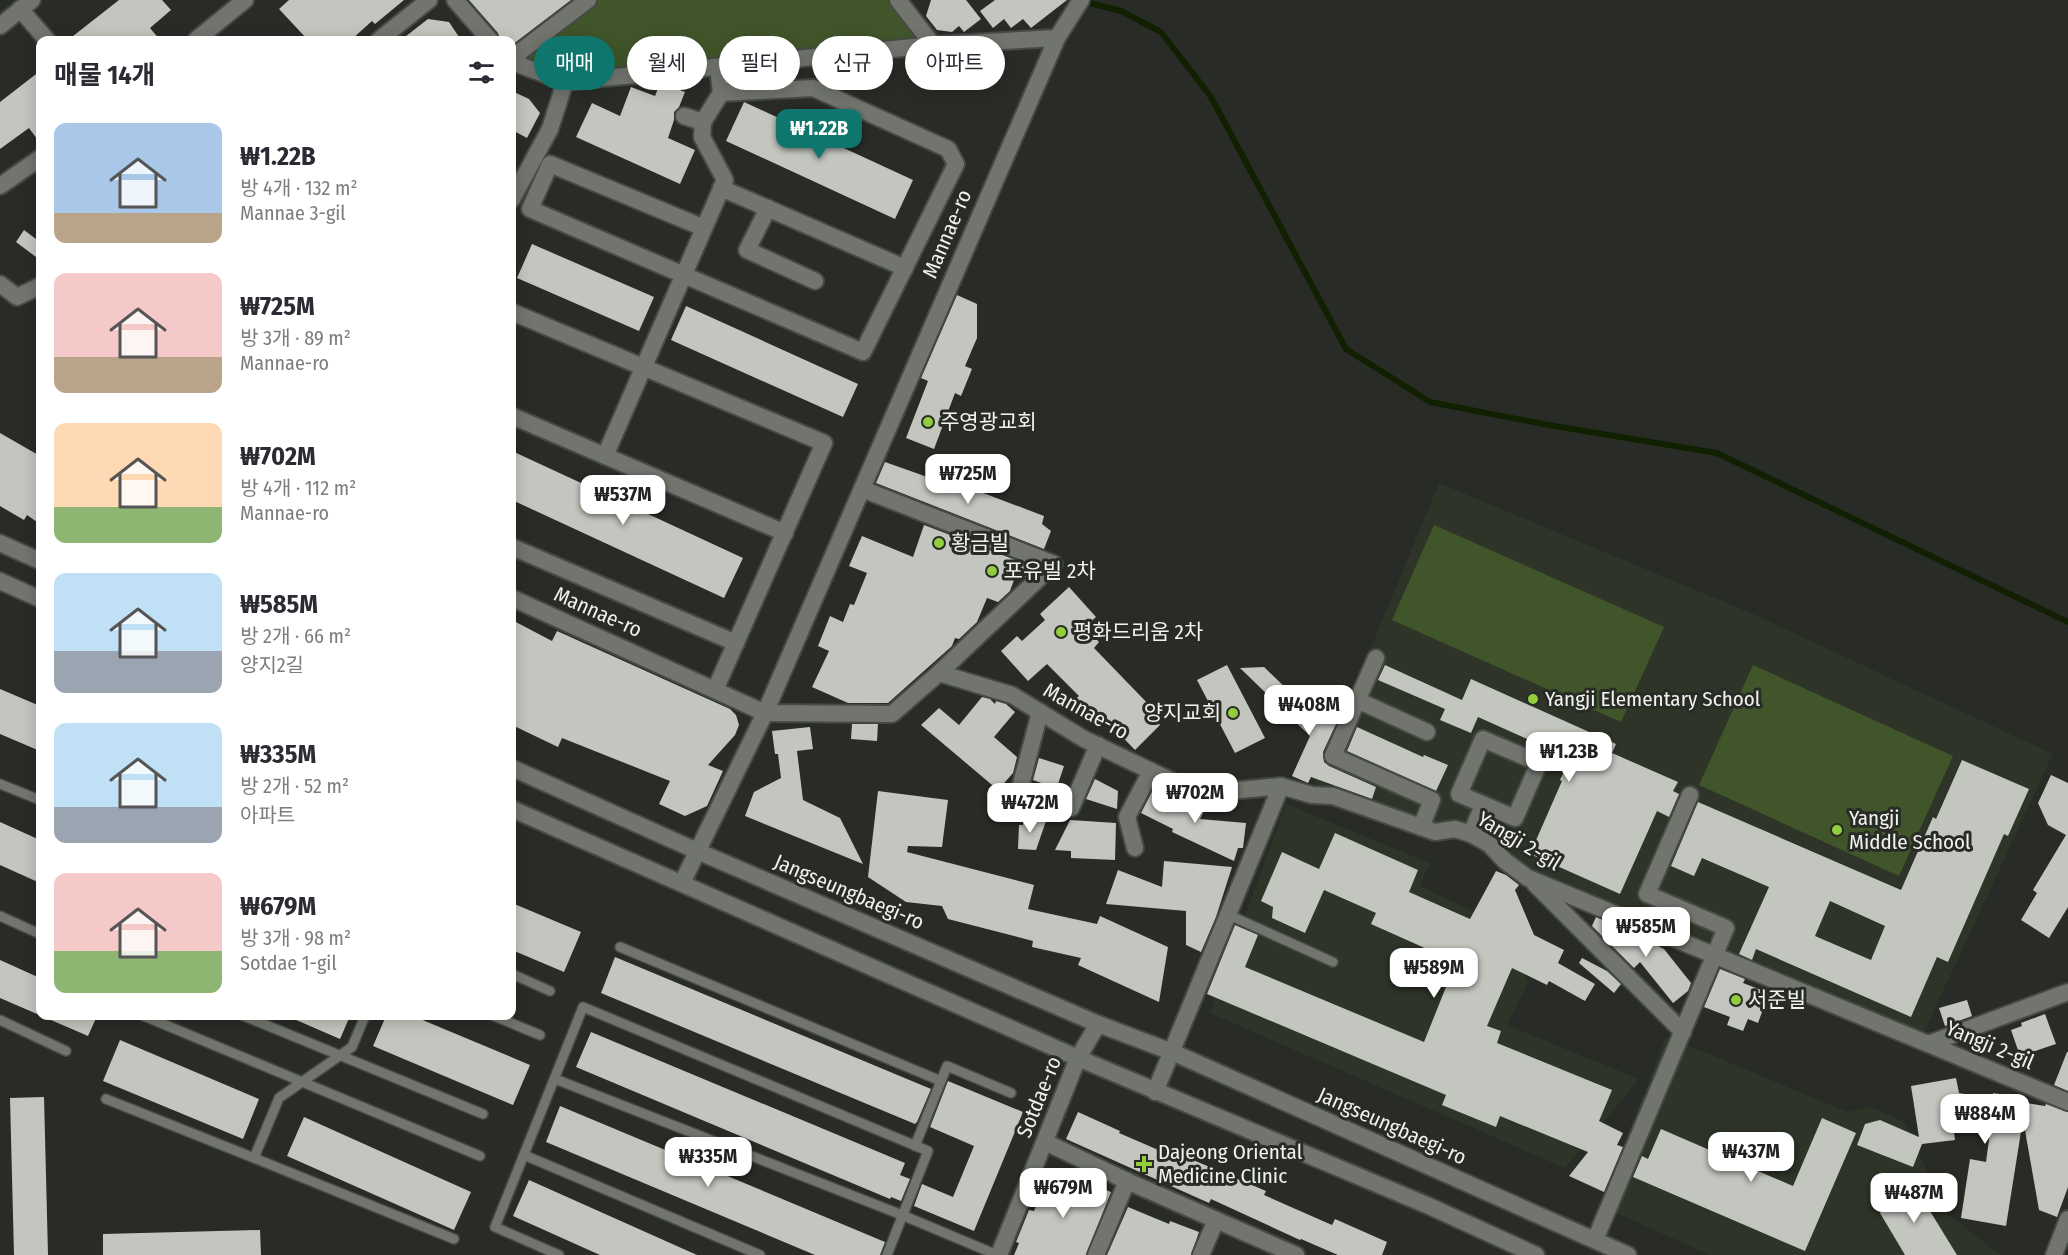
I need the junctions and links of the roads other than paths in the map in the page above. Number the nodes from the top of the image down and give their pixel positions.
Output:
1 (245, 0) edge
2 (429, 0) edge
3 (455, 0) edge
4 (588, 0) edge
5 (1081, 0) edge
6 (903, 2) edge
7 (26, 5) edge
8 (0, 26) edge
9 (45, 36) edge
10 (201, 36) edge
11 (384, 36) edge
12 (486, 36) edge
13 (927, 36) edge
14 (1057, 38) junction
15 (1005, 41) edge
16 (905, 48) edge
17 (516, 57) edge
18 (516, 62) edge
19 (718, 67) junction
20 (534, 69) edge
21 (615, 77) edge
22 (562, 90) edge
23 (721, 93) junction
24 (684, 116) dead end
25 (703, 122) junction
26 (36, 161) edge
27 (0, 186) edge
28 (721, 188) junction
29 (516, 189) edge
30 (768, 208) junction
31 (704, 228) junction
32 (904, 268) junction
33 (683, 276) junction
34 (814, 281) dead end
35 (0, 284) edge
36 (36, 288) edge
37 (516, 314) edge
38 (644, 368) junction
39 (516, 418) edge
40 (605, 456) junction
41 (862, 489) junction
42 (785, 533) junction
43 (0, 543) edge
44 (516, 549) edge
45 (36, 559) edge
46 (0, 581) edge
47 (36, 597) edge
48 (516, 600) edge
49 (736, 643) junction
50 (1376, 658) dead end
51 (939, 673) junction
52 (715, 690) junction
53 (1357, 700) junction
54 (1040, 712) junction
55 (765, 713) junction
56 (1427, 732) dead end
57 (1098, 745) junction
58 (516, 770) edge
59 (1151, 771) junction
60 (0, 784) edge
61 (1281, 786) junction
62 (1019, 792) dead end
63 (1689, 795) dead end
64 (36, 798) edge
65 (1483, 805) junction
66 (1071, 808) dead end
67 (516, 811) edge
68 (1421, 827) junction
69 (1471, 834) junction
70 (1136, 848) dead end
71 (697, 851) junction
72 (1528, 878) junction
73 (682, 883) junction
74 (1227, 914) junction
75 (0, 916) edge
76 (36, 932) edge
77 (620, 947) dead end
78 (1714, 956) junction
79 (1333, 962) dead end
80 (516, 976) edge
81 (550, 990) dead end
82 (2068, 992) edge
83 (0, 1020) edge
84 (154, 1020) edge
85 (254, 1020) edge
86 (363, 1020) edge
87 (504, 1020) edge
88 (1098, 1024) junction
89 (1683, 1032) junction
90 (540, 1035) dead end
91 (1928, 1044) junction
92 (66, 1051) dead end
93 (1172, 1052) junction
94 (340, 1055) junction
95 (1078, 1059) junction
96 (555, 1079) junction
97 (941, 1081) junction
98 (302, 1082) junction
99 (1155, 1092) junction
100 (1011, 1093) dead end
101 (106, 1099) dead end
102 (2068, 1102) edge
103 (483, 1114) dead end
104 (1045, 1142) junction
105 (915, 1146) junction
106 (524, 1155) junction
107 (480, 1156) dead end
108 (254, 1158) junction
109 (1127, 1181) junction
110 (902, 1215) junction
111 (2068, 1219) edge
112 (1216, 1220) junction
113 (454, 1239) dead end
114 (1595, 1239) junction
115 (559, 1255) edge
116 (760, 1255) edge
117 (887, 1255) edge
118 (998, 1255) edge
119 (1096, 1255) edge
120 (1201, 1255) edge
121 (1296, 1255) edge
122 (1536, 1255) edge
123 (1628, 1255) edge
124 (2054, 1255) edge

1 - 10 street
2 - 11 street
3 - 12 street
4 - 17 street
5 - 14 street, Mannae-ro
6 - 13 street
7 - 8 street
7 - 9 street
14 - 15 street
14 - 41 street, Mannae-ro
16 - 19 street
18 - 20 street
19 - 21 street
19 - 23 street
22 - 29 street
23 - 25 street
23 - 32 street
24 - 25 street
25 - 28 street
26 - 27 street
28 - 30 street
28 - 31 street
30 - 32 street
30 - 34 street
31 - 33 street
31 - 33 street
32 - 33 street
33 - 38 street
35 - 36 street
37 - 38 street
38 - 40 street
38 - 42 street
39 - 40 street
40 - 42 street
41 - 51 street, Mannae-ro
41 - 55 street, Mannae-ro
42 - 49 street
43 - 45 street
44 - 49 street
46 - 47 street
48 - 52 street, Mannae-ro
49 - 52 street
50 - 53 street
51 - 54 street, Mannae-ro
51 - 55 street, Mannae-ro
52 - 55 street, Mannae-ro
53 - 56 street
53 - 68 street
54 - 57 street, Mannae-ro
54 - 62 street
55 - 71 street, Mannae-ro
57 - 59 street, Mannae-ro
57 - 66 street
58 - 71 street, Jangseungbaegi-ro
59 - 61 street, Mannae-ro
59 - 70 street
60 - 64 lane
61 - 68 street, Yangji 2-gil
61 - 74 street
63 - 78 street
65 - 65 street
65 - 69 street
67 - 73 street
68 - 69 street, Yangji 2-gil
69 - 72 street, Yangji 2-gil
71 - 73 street, Mannae-ro
71 - 88 street, Jangseungbaegi-ro
72 - 78 street, Yangji 2-gil
72 - 89 street
73 - 95 street
74 - 79 lane
74 - 93 street
75 - 76 lane
77 - 97 lane
78 - 89 street
78 - 91 street, Yangji 2-gil
80 - 81 lane
82 - 91 street, Yangji 2-gil
83 - 92 lane
84 - 98 lane
85 - 94 lane
86 - 94 lane
87 - 90 lane
88 - 93 street, Jangseungbaegi-ro
88 - 95 street, Sotdae-ro
89 - 114 street
91 - 102 street, Yangji 2-gil
93 - 99 street
93 - 114 street, Jangseungbaegi-ro
94 - 98 lane
94 - 103 lane
95 - 99 street
95 - 104 street, Sotdae-ro
96 - 105 lane
96 - 106 lane
96 - 110 lane
97 - 100 lane
97 - 105 lane
98 - 107 lane
98 - 108 lane
99 - 122 street
101 - 108 lane
104 - 109 street
104 - 118 street, Sotdae-ro
105 - 110 lane
106 - 115 lane
106 - 116 lane
108 - 113 lane
109 - 112 street
109 - 119 street
110 - 117 lane
110 - 118 lane
111 - 124 street
112 - 120 street
112 - 121 street
114 - 123 street, Jangseungbaegi-ro

